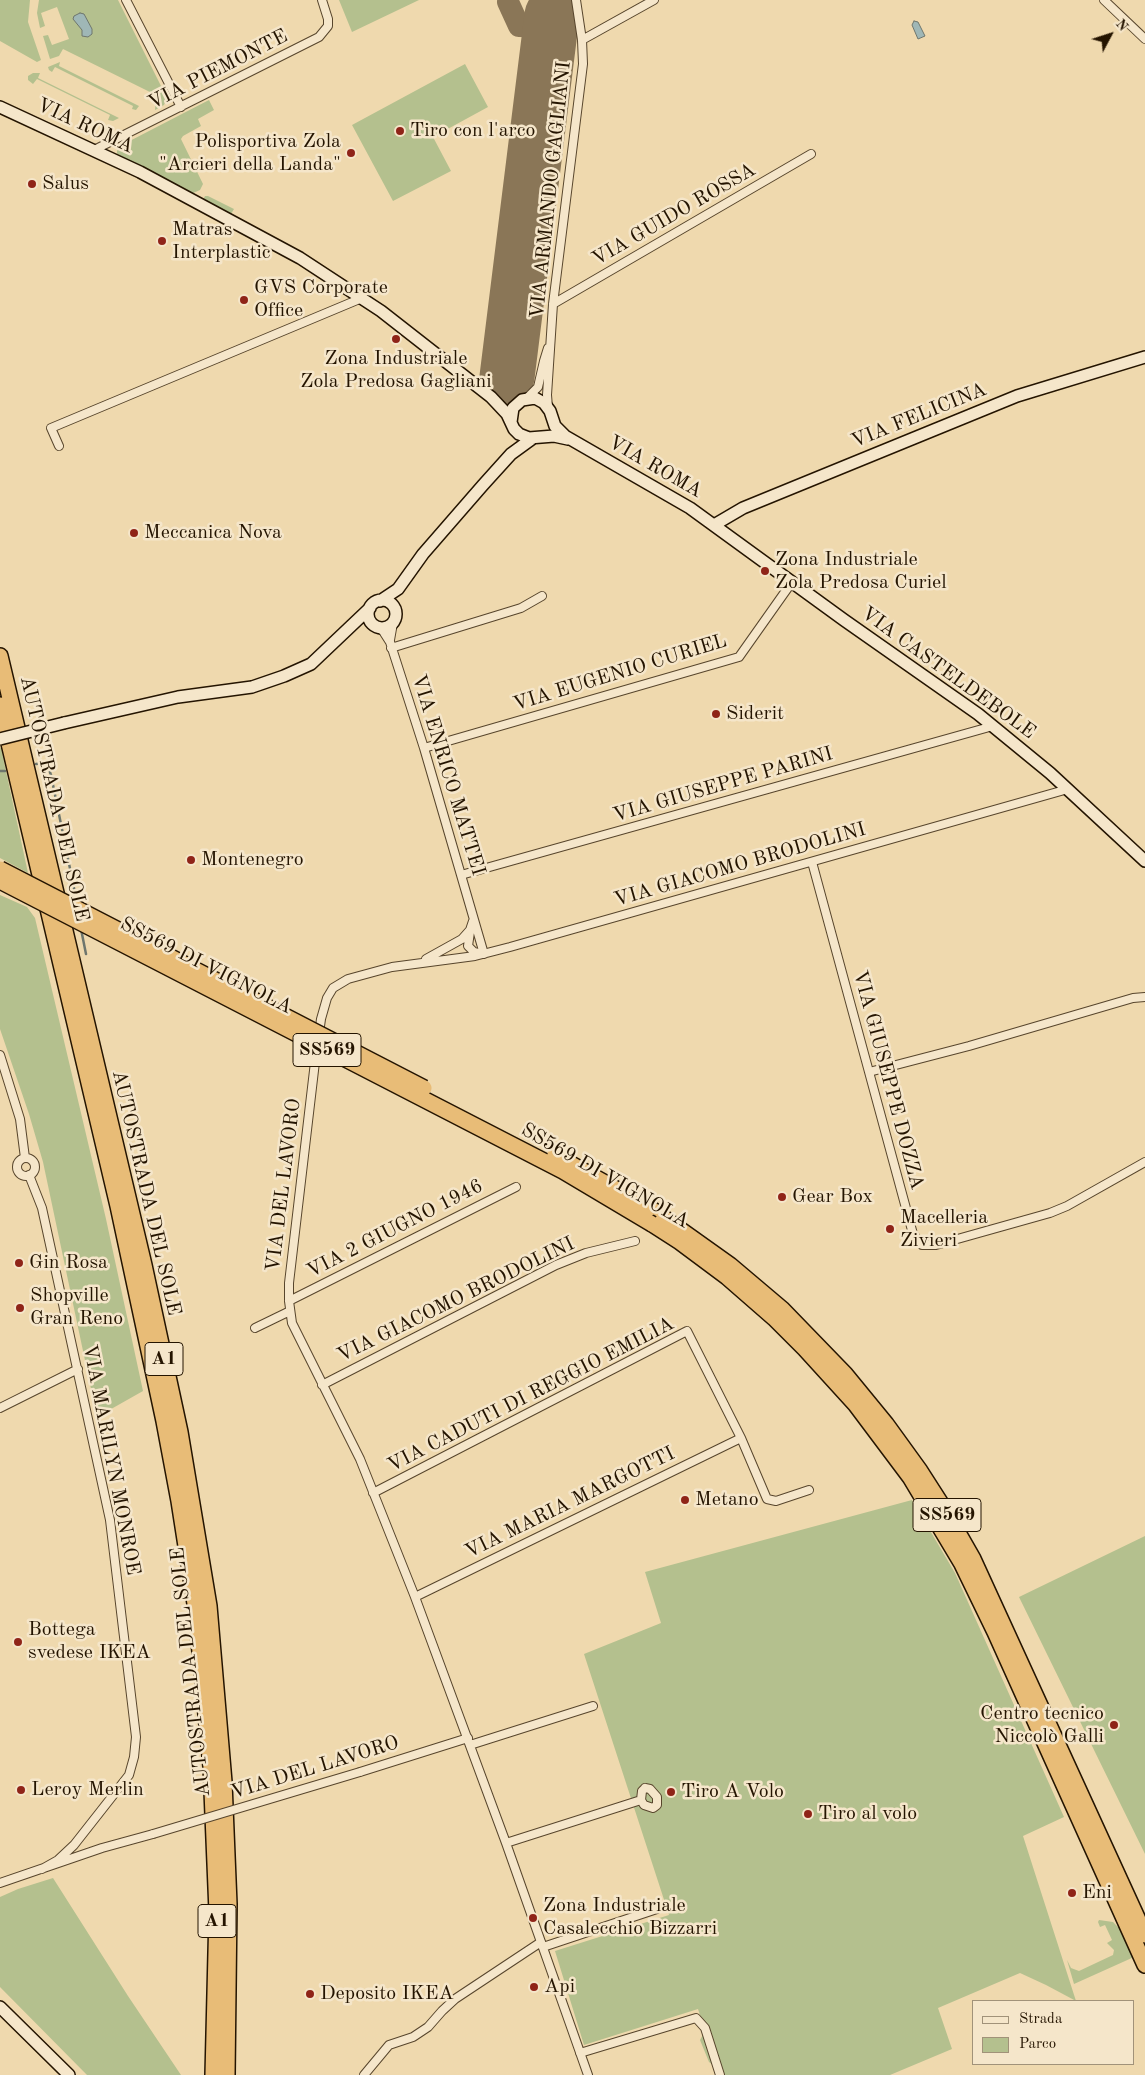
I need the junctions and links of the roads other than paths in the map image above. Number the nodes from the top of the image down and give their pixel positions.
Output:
1 (126, 0) edge
2 (322, 0) edge
3 (576, 0) edge
4 (654, 0) edge
5 (1104, 0) edge
6 (1145, 39) edge
7 (582, 40) junction
8 (0, 107) edge
9 (181, 107) junction
10 (94, 150) junction
11 (810, 154) dead end
12 (362, 298) junction
13 (553, 304) junction
14 (550, 344) junction
15 (1145, 357) edge
16 (491, 397) junction
17 (526, 398) junction
18 (516, 404) junction
19 (549, 413) junction
20 (512, 424) junction
21 (535, 438) junction
22 (570, 440) junction
23 (58, 446) dead end
24 (511, 454) junction
25 (717, 527) junction
26 (792, 582) junction
27 (398, 589) junction
28 (542, 596) dead end
29 (380, 600) junction
30 (370, 608) junction
31 (395, 609) junction
32 (393, 623) junction
33 (376, 626) junction
34 (343, 632) junction
35 (390, 645) junction
36 (0, 656) edge
37 (0, 705) edge
38 (993, 726) junction
39 (0, 739) edge
40 (424, 748) junction
41 (1068, 789) junction
42 (1145, 860) edge
43 (812, 862) junction
44 (0, 868) edge
45 (461, 875) junction
46 (0, 882) edge
47 (0, 889) edge
48 (474, 918) junction
49 (89, 928) junction
50 (470, 930) junction
51 (484, 954) junction
52 (420, 962) junction
53 (1145, 996) edge
54 (0, 1055) edge
55 (869, 1072) junction
56 (26, 1158) junction
57 (1145, 1162) edge
58 (29, 1175) junction
59 (516, 1187) dead end
60 (651, 1216) junction
61 (635, 1241) dead end
62 (289, 1301) junction
63 (290, 1311) junction
64 (255, 1328) dead end
65 (78, 1369) junction
66 (322, 1385) junction
67 (0, 1408) edge
68 (740, 1438) junction
69 (808, 1490) dead end
70 (373, 1493) junction
71 (414, 1597) junction
72 (593, 1706) dead end
73 (469, 1741) junction
74 (641, 1800) dead end
75 (506, 1843) junction
76 (42, 1869) junction
77 (0, 1883) edge
78 (657, 1909) dead end
79 (1145, 1935) edge
80 (542, 1944) junction
81 (1145, 1966) edge
82 (0, 2007) edge
83 (216, 2011) junction
84 (580, 2054) junction
85 (69, 2075) edge
86 (204, 2075) edge
87 (213, 2075) edge
88 (227, 2075) edge
89 (364, 2075) edge
90 (588, 2075) edge
91 (720, 2075) edge

1 - 9 street
2 - 9 street, VIA PIEMONTE
3 - 7 street, VIA ARMANDO GAGLIANI
4 - 7 street, VIA ARMANDO GAGLIANI
5 - 6 street
7 - 13 street, VIA ARMANDO GAGLIANI
8 - 10 street, VIA ROMA
9 - 10 street, VIA PIEMONTE
10 - 12 street, VIA ROMA
11 - 13 street, VIA GUIDO ROSSA
12 - 16 street, VIA ROMA
12 - 23 street
13 - 14 street, VIA ARMANDO GAGLIANI
14 - 17 street, VIA ARMANDO GAGLIANI
14 - 19 street, VIA ARMANDO GAGLIANI
15 - 25 street, VIA FELICINA
16 - 18 street, VIA ROMA
16 - 20 street, VIA ROMA
17 - 18 street
17 - 19 street, VIA ROMA
18 - 20 street
19 - 21 street
19 - 22 street, VIA ROMA
20 - 21 street, VIA ROMA
20 - 24 street
21 - 22 street, VIA ROMA
21 - 24 street
22 - 25 street, VIA ROMA
24 - 27 street
25 - 26 street, VIA CASTELDEBOLE
26 - 38 street, VIA CASTELDEBOLE
26 - 40 street, VIA EUGENIO CURIEL
27 - 29 street
27 - 31 street
28 - 35 street
29 - 30 street
29 - 31 street
30 - 33 street
30 - 34 street
31 - 32 street
32 - 33 street
32 - 35 street, VIA ENRICO MATTEI
33 - 34 street
33 - 35 street, VIA ENRICO MATTEI
34 - 39 street, bridge
35 - 40 street, VIA ENRICO MATTEI
36 - 88 highway, AUTOSTRADA DEL SOLE / A1
37 - 83 highway, AUTOSTRADA DEL SOLE / A1
38 - 41 street, VIA CASTELDEBOLE
38 - 45 street, VIA GIUSEPPE PARINI
40 - 45 street, VIA ENRICO MATTEI
41 - 42 street, VIA CASTELDEBOLE
41 - 43 street, VIA GIACOMO BRODOLINI
43 - 51 street, VIA GIACOMO BRODOLINI
43 - 55 street, VIA GIUSEPPE DOZZA
44 - 60 highway, SS569 DI VIGNOLA / SS569, bridge
45 - 48 street, VIA ENRICO MATTEI
46 - 49 highway, SS569 DI VIGNOLA / SS569, bridge
47 - 49 highway, bridge
48 - 50 street
48 - 51 street, VIA ENRICO MATTEI
49 - 60 highway, SS569 DI VIGNOLA / SS569, bridge
50 - 51 street
50 - 52 street
51 - 52 street, VIA GIACOMO BRODOLINI
52 - 62 street, VIA DEL LAVORO
53 - 55 street
54 - 56 street
55 - 57 street, VIA GIUSEPPE DOZZA
56 - 58 street
56 - 58 street
58 - 65 street, VIA MARILYN MONROE
59 - 62 street, VIA 2 GIUGNO 1946
60 - 79 highway, SS569 DI VIGNOLA / SS569
60 - 81 highway, SS569 DI VIGNOLA / SS569
61 - 66 street, VIA GIACOMO BRODOLINI
62 - 63 street, VIA DEL LAVORO
63 - 64 street
63 - 66 street, VIA DEL LAVORO
65 - 67 street
65 - 76 street, VIA MARILYN MONROE
66 - 70 street, VIA DEL LAVORO
68 - 69 street, VIA CADUTI DI REGGIO EMILIA
68 - 70 street, VIA CADUTI DI REGGIO EMILIA
68 - 71 street, VIA MARIA MARGOTTI
70 - 71 street, VIA DEL LAVORO
71 - 73 street, VIA DEL LAVORO
72 - 73 street
73 - 75 street, VIA DEL LAVORO
73 - 76 street, VIA DEL LAVORO, bridge
74 - 75 street
75 - 80 street, VIA DEL LAVORO
76 - 77 street, VIA DEL LAVORO
78 - 80 street
80 - 84 street, VIA DEL LAVORO
80 - 89 street
82 - 85 street
83 - 86 highway
83 - 87 highway, AUTOSTRADA DEL SOLE / A1
84 - 90 street, VIA DEL LAVORO
84 - 91 street

